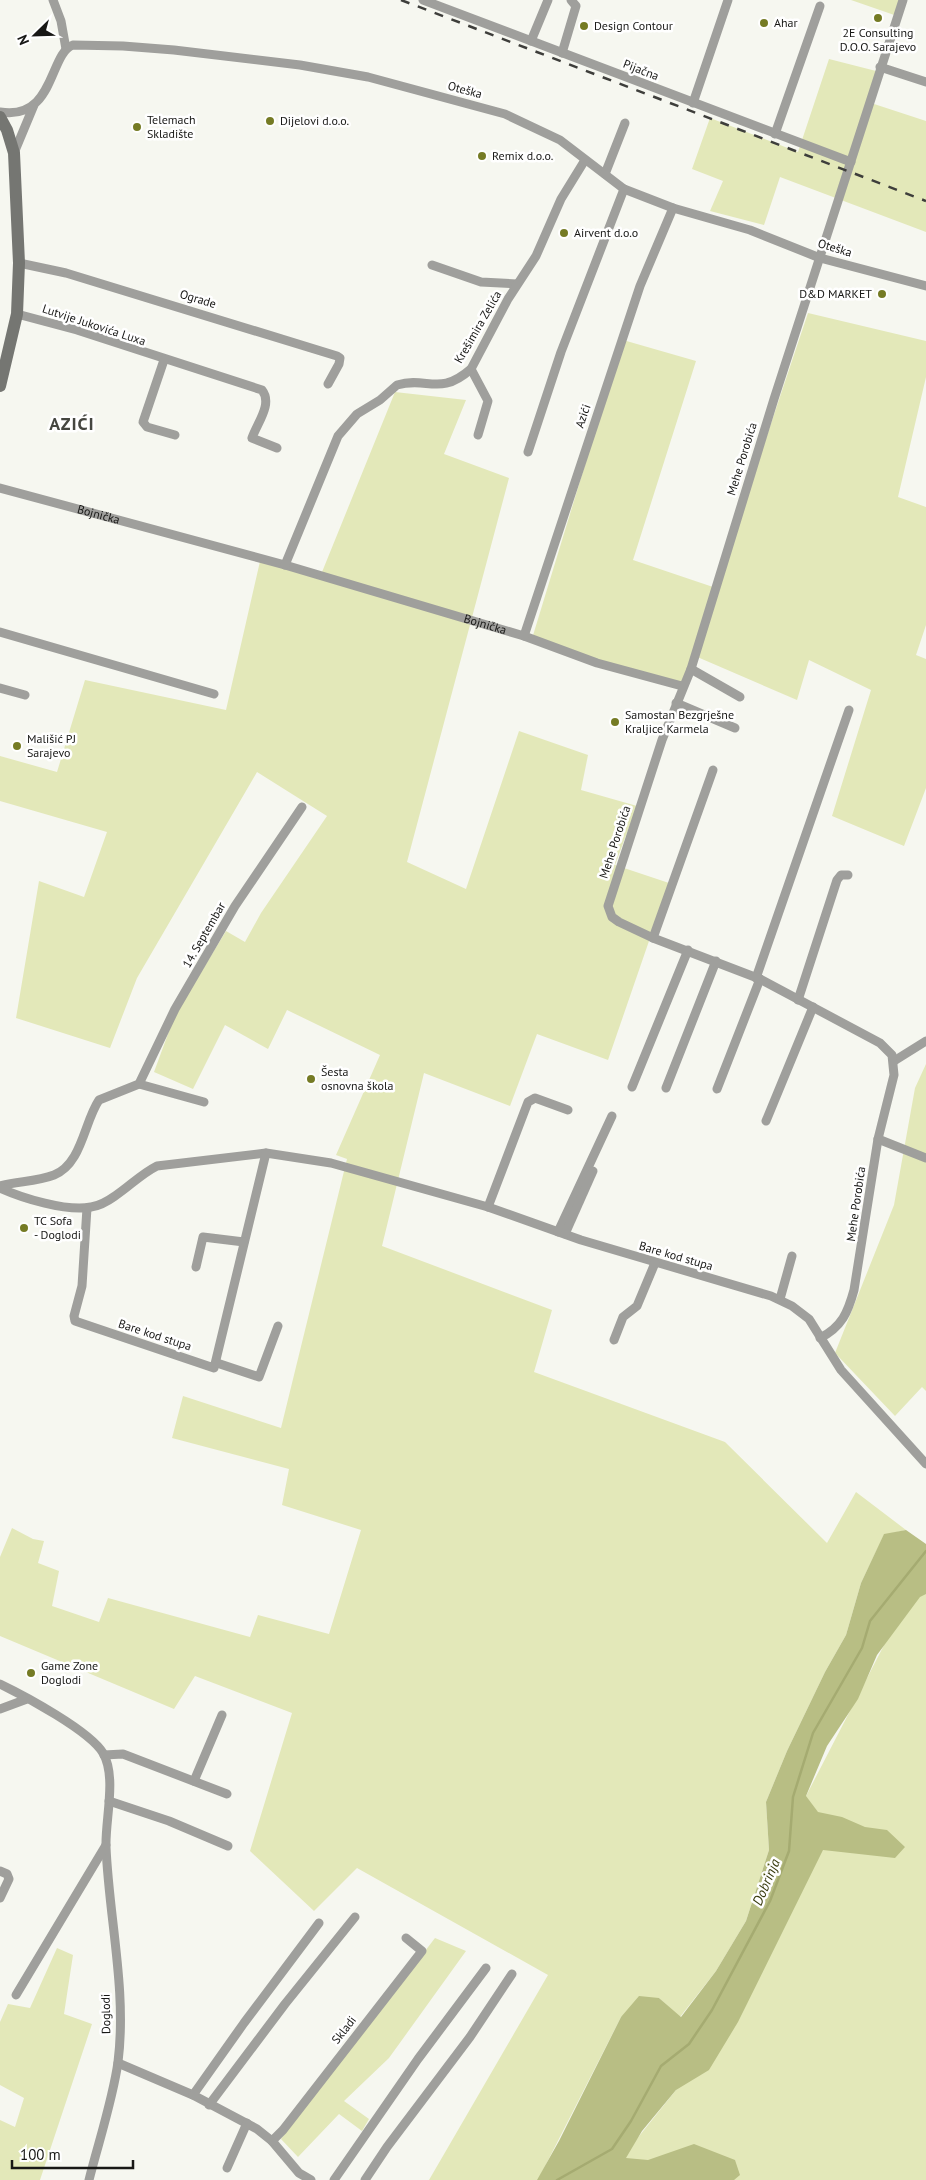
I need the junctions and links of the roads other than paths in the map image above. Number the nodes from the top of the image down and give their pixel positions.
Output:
1 (52, 0) edge
2 (423, 0) edge
3 (548, 0) edge
4 (571, 0) edge
5 (728, 0) edge
6 (903, 0) edge
7 (820, 6) dead end
8 (531, 41) junction
9 (66, 48) junction
10 (562, 53) junction
11 (880, 67) junction
12 (926, 82) edge
13 (694, 103) junction
14 (34, 104) junction
15 (0, 112) edge
16 (0, 117) edge
17 (625, 123) dead end
18 (776, 134) junction
19 (14, 153) junction
20 (585, 160) junction
21 (851, 162) junction
22 (605, 174) junction
23 (624, 189) junction
24 (673, 208) junction
25 (820, 258) junction
26 (19, 263) junction
27 (432, 265) dead end
28 (518, 284) junction
29 (926, 286) edge
30 (17, 314) junction
31 (5, 348) edge
32 (164, 360) junction
33 (471, 369) junction
34 (328, 384) dead end
35 (0, 386) edge
36 (175, 435) dead end
37 (478, 435) dead end
38 (277, 448) dead end
39 (528, 452) dead end
40 (0, 488) edge
41 (285, 565) junction
42 (0, 632) edge
43 (524, 636) junction
44 (691, 669) junction
45 (682, 686) junction
46 (0, 688) edge
47 (214, 694) dead end
48 (25, 695) dead end
49 (740, 697) dead end
50 (676, 704) junction
51 (849, 710) dead end
52 (735, 728) dead end
53 (713, 770) dead end
54 (302, 807) dead end
55 (848, 875) dead end
56 (653, 938) junction
57 (688, 950) junction
58 (716, 961) junction
59 (758, 978) junction
60 (798, 1000) junction
61 (813, 1007) junction
62 (926, 1041) edge
63 (894, 1061) junction
64 (139, 1084) junction
65 (632, 1087) dead end
66 (666, 1088) dead end
67 (717, 1089) dead end
68 (204, 1102) dead end
69 (568, 1110) dead end
70 (612, 1116) dead end
71 (766, 1121) dead end
72 (608, 1138) dead end
73 (878, 1139) junction
74 (266, 1153) junction
75 (926, 1158) edge
76 (0, 1187) edge
77 (87, 1208) junction
78 (488, 1208) junction
79 (561, 1233) junction
80 (244, 1242) junction
81 (792, 1256) dead end
82 (655, 1263) junction
83 (196, 1267) dead end
84 (780, 1300) junction
85 (278, 1326) dead end
86 (820, 1338) junction
87 (614, 1340) dead end
88 (217, 1363) junction
89 (926, 1464) edge
90 (0, 1684) edge
91 (27, 1698) junction
92 (0, 1709) edge
93 (222, 1716) dead end
94 (104, 1755) junction
95 (194, 1780) junction
96 (227, 1794) dead end
97 (109, 1801) junction
98 (106, 1845) junction
99 (228, 1846) dead end
100 (0, 1871) edge
101 (0, 1898) edge
102 (355, 1917) dead end
103 (320, 1923) dead end
104 (406, 1938) dead end
105 (486, 1968) dead end
106 (512, 1974) dead end
107 (16, 1995) dead end
108 (118, 2063) junction
109 (193, 2095) junction
110 (209, 2104) junction
111 (247, 2123) junction
112 (272, 2141) junction
113 (227, 2168) dead end
114 (89, 2180) edge
115 (311, 2180) edge
116 (334, 2180) edge
117 (365, 2180) edge

1 - 9 street
2 - 8 street, Pijačna
3 - 8 street
4 - 10 street
5 - 13 street
6 - 11 street
7 - 18 street
8 - 10 street, Pijačna
9 - 14 street
9 - 20 street, Oteška
10 - 13 street, Pijačna
11 - 12 street
11 - 21 street
13 - 18 street, Pijačna
14 - 15 street
14 - 19 street
16 - 19 main road
17 - 22 street
18 - 21 street, Pijačna
19 - 26 main road
20 - 22 street, Oteška
20 - 28 street, Krešimira Zelića
21 - 25 street
22 - 23 street, Oteška
23 - 24 street, Oteška
23 - 39 street
24 - 25 street, Oteška
24 - 43 street, Azići
25 - 29 street, Oteška
25 - 44 street, Mehe Porobića
26 - 30 main road
26 - 34 street, Ograde
27 - 28 street
28 - 33 street, Krešimira Zelića
30 - 31 main road
30 - 32 street, Lutvije Jukovića Luxa
31 - 35 main road
32 - 36 street
32 - 38 street, Lutvije Jukovića Luxa
33 - 37 street
33 - 41 street, Krešimira Zelića
40 - 41 street, Bojnička
41 - 43 street, Bojnička
42 - 47 street
43 - 45 street, Bojnička
44 - 45 street, Mehe Porobića
44 - 49 street
45 - 50 street, Mehe Porobića
46 - 48 street
50 - 52 street
50 - 56 street, Mehe Porobića
51 - 59 street
53 - 56 street
54 - 64 street, 14. Septembar
55 - 60 street
56 - 57 street, Mehe Porobića
57 - 58 street, Mehe Porobića
57 - 65 street
58 - 59 street, Mehe Porobića
58 - 66 street
59 - 60 street, Mehe Porobića
59 - 67 street
60 - 61 street, Mehe Porobića
61 - 63 street, Mehe Porobića
61 - 71 street
62 - 63 street
63 - 73 street, Mehe Porobića
64 - 68 street
64 - 76 street
69 - 78 street
70 - 79 street
72 - 79 street
73 - 75 street
73 - 86 street, Mehe Porobića
74 - 77 street, Bare kod stupa
74 - 78 street, Bare kod stupa
74 - 80 street
76 - 77 street, Bare kod stupa
77 - 88 street, Bare kod stupa
78 - 79 street, Bare kod stupa
79 - 82 street, Bare kod stupa
80 - 83 street
80 - 88 street
81 - 84 street
82 - 84 street, Bare kod stupa
82 - 87 street
84 - 86 street, Bare kod stupa
85 - 88 street
86 - 89 street, Bare kod stupa
90 - 91 street
91 - 92 street
91 - 94 street
93 - 95 street
94 - 95 street
94 - 97 street, Doglodi
95 - 96 street
97 - 98 street, Doglodi
97 - 99 street
98 - 107 street, Doglodi
98 - 108 street, Doglodi
100 - 101 street
102 - 110 street
103 - 109 street
104 - 112 street, Skladi
105 - 116 street
106 - 117 street
108 - 109 street
108 - 114 street, Doglodi
109 - 110 street
110 - 111 street
111 - 112 street
111 - 113 street
112 - 115 street

